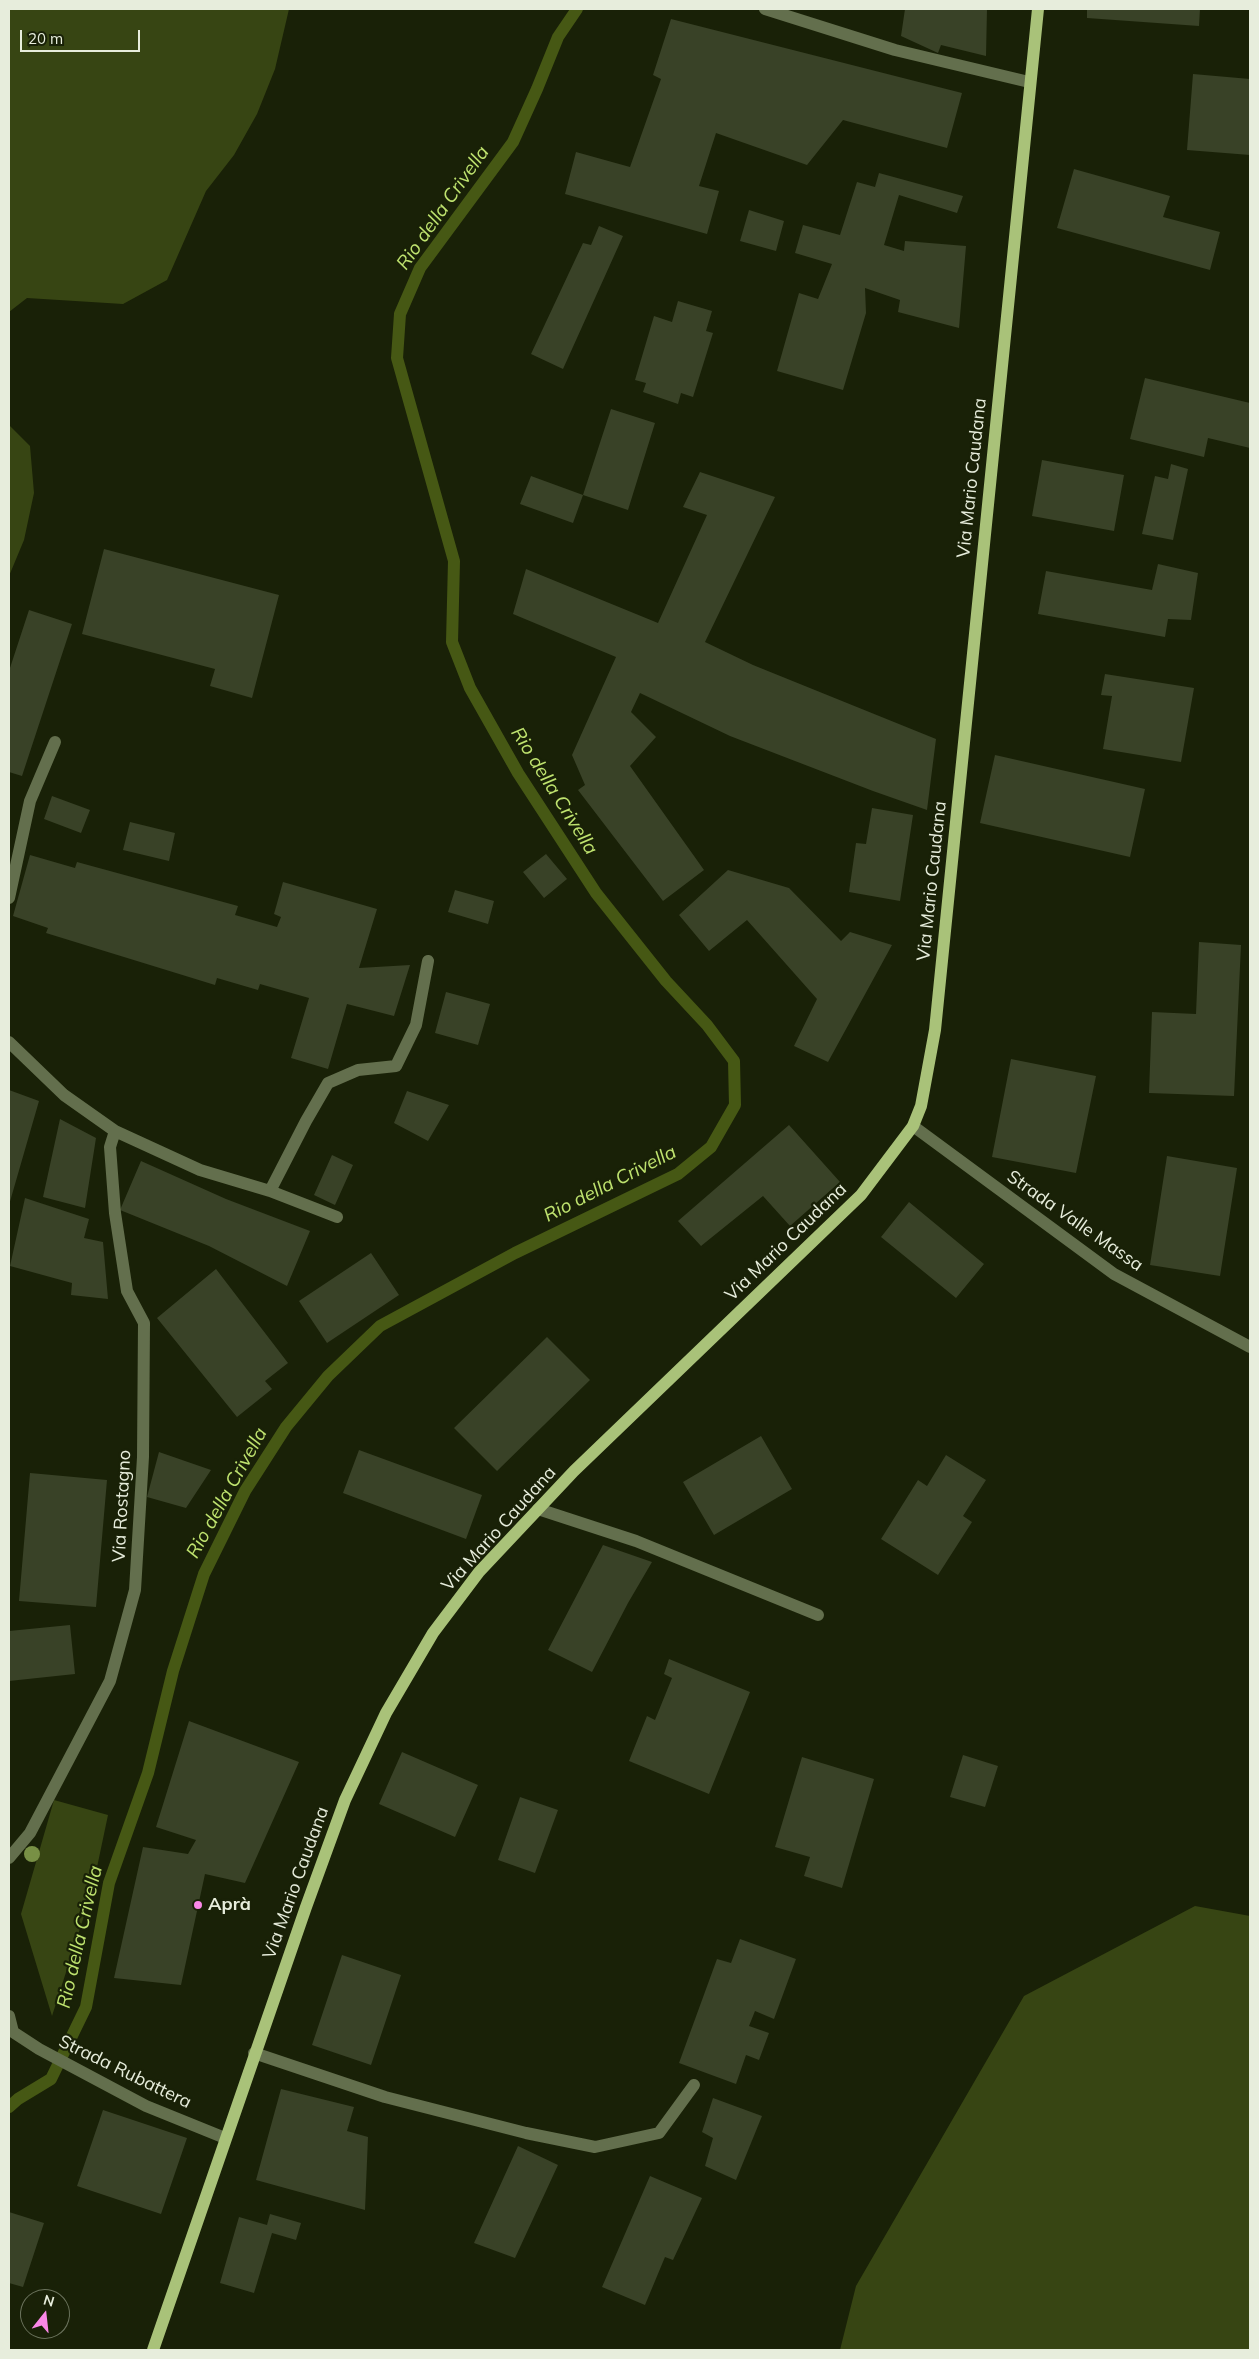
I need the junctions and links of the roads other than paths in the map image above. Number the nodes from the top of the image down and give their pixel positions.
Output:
1 (765, 9) edge
2 (1038, 9) edge
3 (1029, 82) junction
4 (55, 742) dead end
5 (9, 898) edge
6 (428, 961) dead end
7 (9, 1042) edge
8 (913, 1126) junction
9 (115, 1131) junction
10 (270, 1191) junction
11 (337, 1217) dead end
12 (1250, 1347) edge
13 (538, 1509) junction
14 (818, 1615) dead end
15 (9, 1858) edge
16 (9, 2016) edge
17 (10, 2033) edge
18 (254, 2053) junction
19 (694, 2085) dead end
20 (224, 2138) junction
21 (153, 2350) edge

1 - 3 street
2 - 3 main road, Via Mario Caudana
3 - 8 main road, Via Mario Caudana
4 - 5 street
6 - 10 street
7 - 9 street
8 - 12 street, Strada Valle Massa
8 - 13 main road, Via Mario Caudana
9 - 10 street
9 - 15 street, Via Rostagno
10 - 11 street
13 - 14 street
13 - 18 main road, Via Mario Caudana
16 - 17 street, Strada Rubattera
17 - 20 street, Strada Rubattera
18 - 19 street
18 - 20 main road, Via Mario Caudana
20 - 21 main road, Via Mario Caudana

